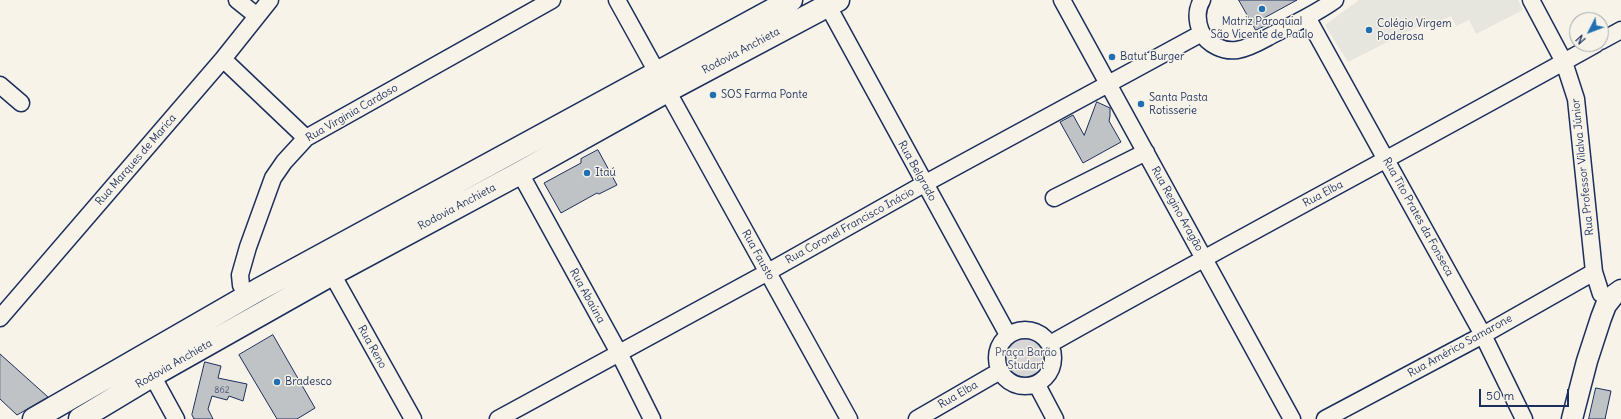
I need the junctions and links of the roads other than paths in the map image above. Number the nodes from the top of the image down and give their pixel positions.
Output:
1 (237, 0) edge
2 (270, 0) edge
3 (552, 0) edge
4 (617, 0) edge
5 (791, 0) edge
6 (1062, 0) edge
7 (1202, 0) edge
8 (1335, 0) edge
9 (1531, 0) edge
10 (833, 3) edge
11 (257, 16) junction
12 (1307, 17) junction
13 (1621, 30) edge
14 (1202, 33) junction
15 (1609, 37) edge
16 (1582, 52) edge
17 (223, 59) junction
18 (1564, 62) junction
19 (662, 82) junction
20 (1108, 83) junction
21 (0, 85) edge
22 (21, 103) dead end
23 (306, 138) junction
24 (1146, 152) junction
25 (1387, 159) junction
26 (520, 173) junction
27 (924, 184) junction
28 (1054, 198) dead end
29 (1203, 257) junction
30 (768, 272) junction
31 (1594, 272) junction
32 (332, 274) junction
33 (1621, 276) edge
34 (1621, 290) edge
35 (1601, 294) junction
36 (247, 296) junction
37 (3, 309) edge
38 (1008, 335) junction
39 (1483, 335) junction
40 (1050, 344) junction
41 (618, 353) junction
42 (1587, 361) junction
43 (148, 366) junction
44 (1000, 371) junction
45 (1036, 385) junction
46 (34, 419) edge
47 (80, 419) edge
48 (176, 419) edge
49 (412, 419) edge
50 (498, 419) edge
51 (652, 419) edge
52 (850, 419) edge
53 (917, 419) edge
54 (1055, 419) edge
55 (1292, 419) edge
56 (1325, 419) edge
57 (1524, 419) edge
58 (1572, 419) edge

1 - 11 street
2 - 11 street, Rua Marques de Marica
3 - 23 street, Rua Virginia Cardoso
4 - 19 street, Rua Fausto
5 - 19 highway, Rodovia Anchieta
6 - 20 street, Rua Regino Aragão
7 - 14 street
8 - 12 street
9 - 18 street, Rua Professor Vilalva Júnior
10 - 19 highway, Rodovia Anchieta
10 - 27 street, Rua Belgrado
11 - 17 street, Rua Marques de Marica
12 - 14 street
12 - 25 street, Rua Tito Prates da Fonseca
13 - 15 street
14 - 20 street, Rua Coronel Francisco Inácio
16 - 18 street, Rua Elba
17 - 23 street
17 - 37 street, Rua Marques de Marica
18 - 25 street, Rua Elba
18 - 31 street, Rua Professor Vilalva Júnior
19 - 26 highway, Rodovia Anchieta
19 - 30 street, Rua Fausto
19 - 36 highway, Rodovia Anchieta
20 - 24 street, Rua Regino Aragão
20 - 27 street, Rua Coronel Francisco Inácio
21 - 22 street
23 - 36 street, Rua Virginia Cardoso
24 - 28 street
24 - 29 street, Rua Regino Aragão
25 - 29 street, Rua Elba
25 - 39 street, Rua Tito Prates da Fonseca
26 - 32 highway, Rodovia Anchieta
26 - 41 street, Rua Abaúna
27 - 30 street, Rua Coronel Francisco Inácio
27 - 38 street, Rua Belgrado
29 - 40 street, Rua Elba
29 - 55 street, Rua Regino Aragão
30 - 41 street, Rua Coronel Francisco Inácio
30 - 52 street, Rua Fausto
31 - 35 street, Rua Professor Vilalva Júnior
31 - 39 street, Rua Américo Samarone
32 - 43 highway, Rodovia Anchieta
32 - 49 street, Rua Reno
33 - 35 main road
34 - 42 main road
35 - 42 main road
36 - 43 highway, Rodovia Anchieta
38 - 40 street
38 - 44 street
39 - 56 street, Rua Américo Samarone
39 - 57 street, Rua Tito Prates da Fonseca
40 - 45 street
41 - 50 street, Rua Coronel Francisco Inácio
41 - 51 street, Rua Abaúna
42 - 58 main road
43 - 46 highway, Rodovia Anchieta
43 - 47 highway, Rodovia Anchieta
43 - 48 street
44 - 45 street
44 - 53 street, Rua Elba
45 - 54 street

